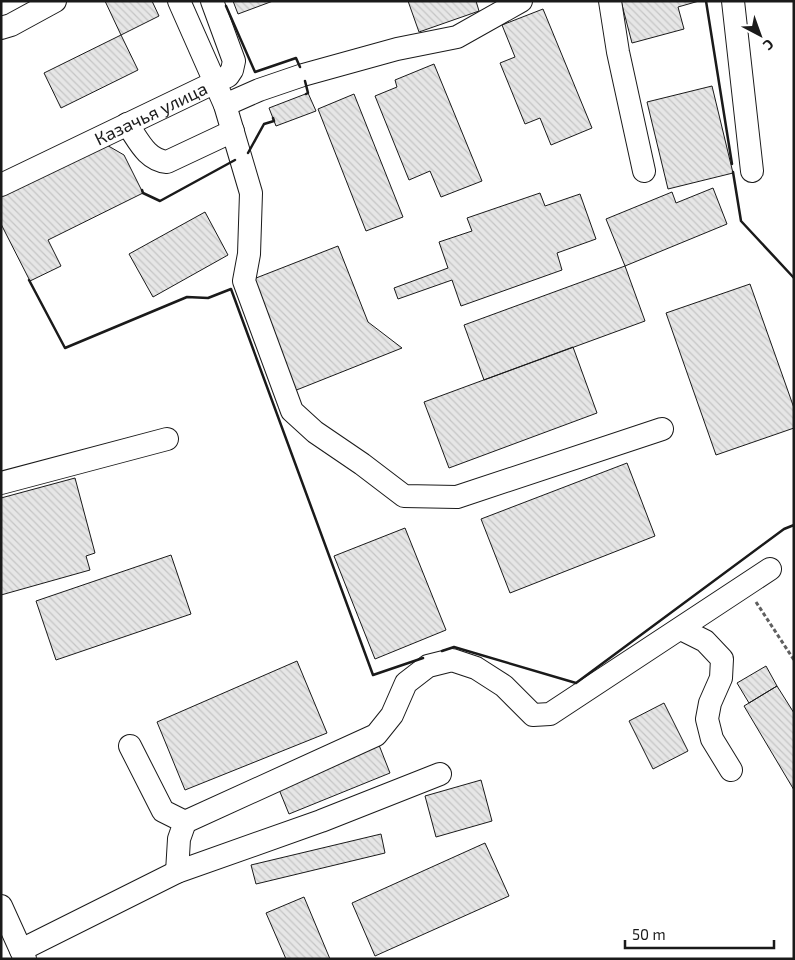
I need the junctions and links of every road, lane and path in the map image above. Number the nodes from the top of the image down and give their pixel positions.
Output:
1 (55, 1) edge
2 (179, 1) edge
3 (212, 1) edge
4 (521, 1) edge
5 (610, 1) edge
6 (733, 1) edge
7 (1, 28) edge
8 (214, 83) junction
9 (225, 106) junction
10 (127, 124) junction
11 (233, 131) junction
12 (644, 171) dead end
13 (752, 171) dead end
14 (1, 185) edge
15 (662, 429) dead end
16 (167, 439) dead end
17 (1, 483) edge
18 (770, 569) dead end
19 (746, 586) junction
20 (681, 629) junction
21 (794, 660) edge
22 (130, 746) dead end
23 (731, 770) dead end
24 (440, 774) dead end
25 (185, 822) junction
26 (177, 872) junction
27 (1, 906) edge
28 (23, 954) edge

1 - 7 street
2 - 8 street
3 - 8 street, Казачья улица
4 - 9 street
5 - 12 street
6 - 13 street
8 - 9 street
8 - 10 street, Казачья улица
9 - 11 street
10 - 11 street
10 - 14 street, Казачья улица
11 - 15 street
16 - 17 street
18 - 19 street
19 - 20 street
19 - 21 path
20 - 23 street
20 - 25 street
22 - 25 street
24 - 26 street
25 - 26 street
26 - 28 street
27 - 28 street

